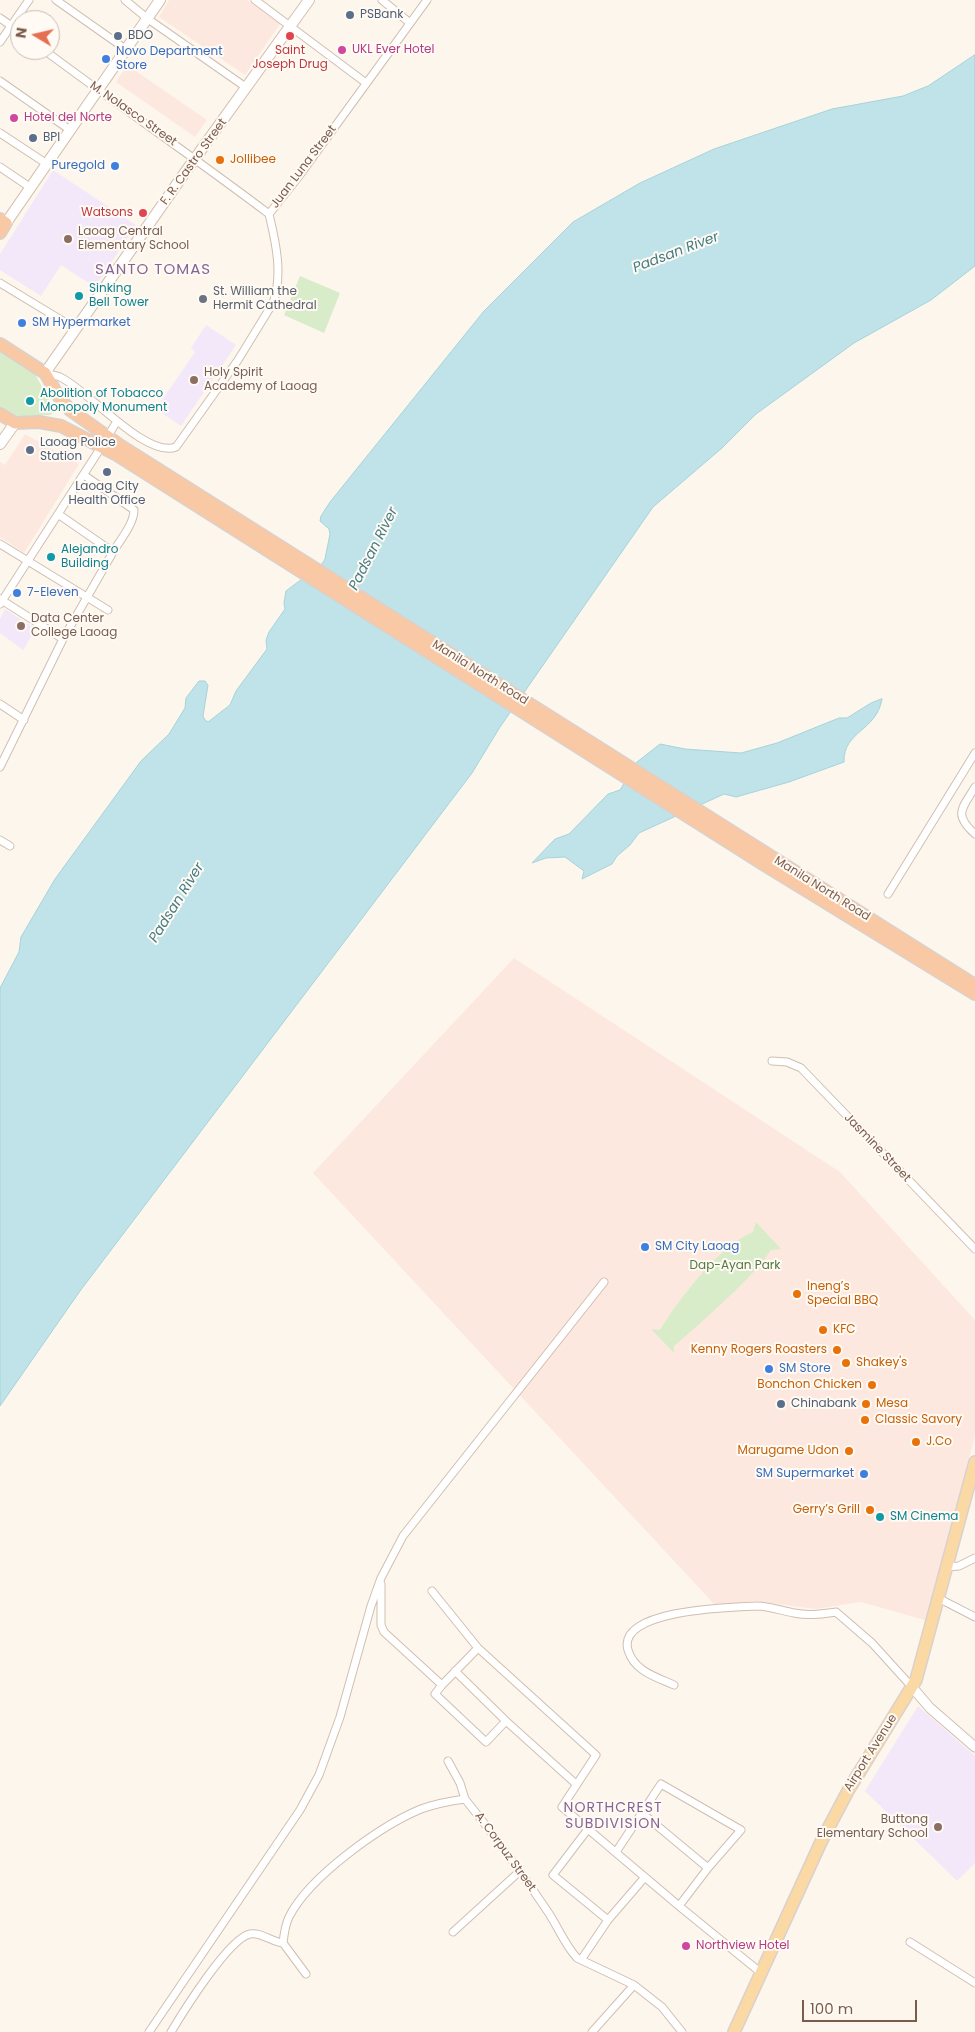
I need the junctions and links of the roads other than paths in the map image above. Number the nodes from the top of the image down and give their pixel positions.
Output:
1 (56, 0) edge
2 (125, 0) edge
3 (160, 0) edge
4 (255, 0) edge
5 (309, 0) edge
6 (382, 0) edge
7 (427, 0) edge
8 (148, 19) junction
9 (410, 23) junction
10 (290, 25) junction
11 (10, 29) edge
12 (0, 42) edge
13 (127, 50) junction
14 (58, 60) edge
15 (0, 81) edge
16 (366, 83) junction
17 (247, 88) junction
18 (98, 90) junction
19 (70, 130) junction
20 (0, 133) edge
21 (195, 158) junction
22 (47, 164) junction
23 (0, 167) edge
24 (31, 188) junction
25 (269, 214) junction
26 (2, 225) edge
27 (0, 283) edge
28 (76, 329) junction
29 (0, 344) edge
30 (45, 373) junction
31 (0, 414) edge
32 (117, 421) junction
33 (15, 423) junction
34 (108, 436) dead end
35 (0, 444) edge
36 (98, 452) dead end
37 (84, 476) junction
38 (163, 479) junction
39 (58, 514) junction
40 (0, 544) edge
41 (113, 552) junction
42 (27, 561) junction
43 (86, 597) junction
44 (1, 601) edge
45 (108, 610) dead end
46 (63, 639) junction
47 (0, 704) edge
48 (24, 720) junction
49 (975, 753) edge
50 (0, 767) edge
51 (975, 787) edge
52 (975, 834) edge
53 (0, 840) edge
54 (10, 846) dead end
55 (888, 894) dead end
56 (891, 937) junction
57 (975, 984) edge
58 (975, 994) edge
59 (772, 1061) dead end
60 (975, 1249) edge
61 (604, 1282) dead end
62 (975, 1462) edge
63 (975, 1558) edge
64 (947, 1567) junction
65 (381, 1578) junction
66 (432, 1592) dead end
67 (938, 1598) junction
68 (975, 1617) edge
69 (478, 1648) junction
70 (455, 1671) junction
71 (442, 1685) junction
72 (674, 1685) dead end
73 (912, 1687) junction
74 (506, 1721) junction
75 (975, 1748) edge
76 (448, 1761) dead end
77 (576, 1784) junction
78 (465, 1799) junction
79 (643, 1814) junction
80 (588, 1829) junction
81 (616, 1852) junction
82 (708, 1868) junction
83 (520, 1871) junction
84 (645, 1877) junction
85 (679, 1906) junction
86 (608, 1920) junction
87 (453, 1932) dead end
88 (910, 1942) dead end
89 (283, 1943) junction
90 (580, 1960) junction
91 (760, 1972) junction
92 (306, 1974) dead end
93 (975, 1983) edge
94 (634, 1985) junction
95 (681, 2031) edge
96 (149, 2032) edge
97 (171, 2032) edge
98 (592, 2032) edge
99 (734, 2032) edge

1 - 13 street
2 - 8 street
3 - 8 main road
4 - 10 street
5 - 10 main road, F. R. Castro Street
6 - 9 street
7 - 9 street, Juan Luna Street
8 - 13 main road
8 - 17 street
9 - 16 street, Juan Luna Street
10 - 16 street
10 - 17 main road, F. R. Castro Street
11 - 12 street
13 - 18 main road
14 - 18 street, M. Nolasco Street
15 - 19 street
16 - 25 street, Juan Luna Street
17 - 21 main road, F. R. Castro Street
18 - 19 main road
18 - 21 street, M. Nolasco Street
19 - 22 main road
20 - 22 street
21 - 25 street, M. Nolasco Street
21 - 28 main road, F. R. Castro Street
22 - 24 main road
23 - 24 street
24 - 26 main road
25 - 32 street, Juan Luna Street
27 - 28 street
28 - 30 main road, F. R. Castro Street
29 - 30 highway, Manila North Road
30 - 32 street, Juan Luna Street
30 - 38 highway, Manila North Road
31 - 33 highway
32 - 34 street
33 - 35 main road
33 - 38 highway, Manila North Road
36 - 37 street
37 - 39 street
37 - 41 street
38 - 56 highway, Manila North Road
39 - 41 street
39 - 42 street
40 - 42 street
41 - 43 street
42 - 43 street
42 - 44 street
43 - 45 street
43 - 46 street
44 - 46 street
46 - 48 street
47 - 48 street
48 - 50 street
49 - 55 street
51 - 52 street
53 - 54 street
56 - 57 highway, Manila North Road
56 - 58 highway, Manila North Road
59 - 60 street, Jasmine Street
61 - 65 street
62 - 64 main road, Airport Avenue
63 - 64 street
64 - 67 main road, Airport Avenue
65 - 71 street
65 - 96 street
66 - 69 street
67 - 68 street
67 - 73 main road, Airport Avenue
69 - 70 street
69 - 77 street
70 - 71 street
70 - 74 street
71 - 74 street
72 - 73 street
73 - 75 street
73 - 91 main road, Airport Avenue
74 - 77 street
76 - 78 street
77 - 80 street
78 - 83 street, A. Corpuz Street
78 - 89 street, A. Corpuz Street
79 - 81 street
79 - 82 street
79 - 82 street
80 - 81 street
80 - 86 street
81 - 84 street
82 - 85 street
83 - 87 street
83 - 90 street, A. Corpuz Street
84 - 85 street
84 - 86 street
85 - 91 street
86 - 90 street
88 - 93 street
89 - 92 street
89 - 97 street
90 - 94 street, A. Corpuz Street
91 - 99 main road, Airport Avenue
94 - 95 street, A. Corpuz Street
94 - 98 street

